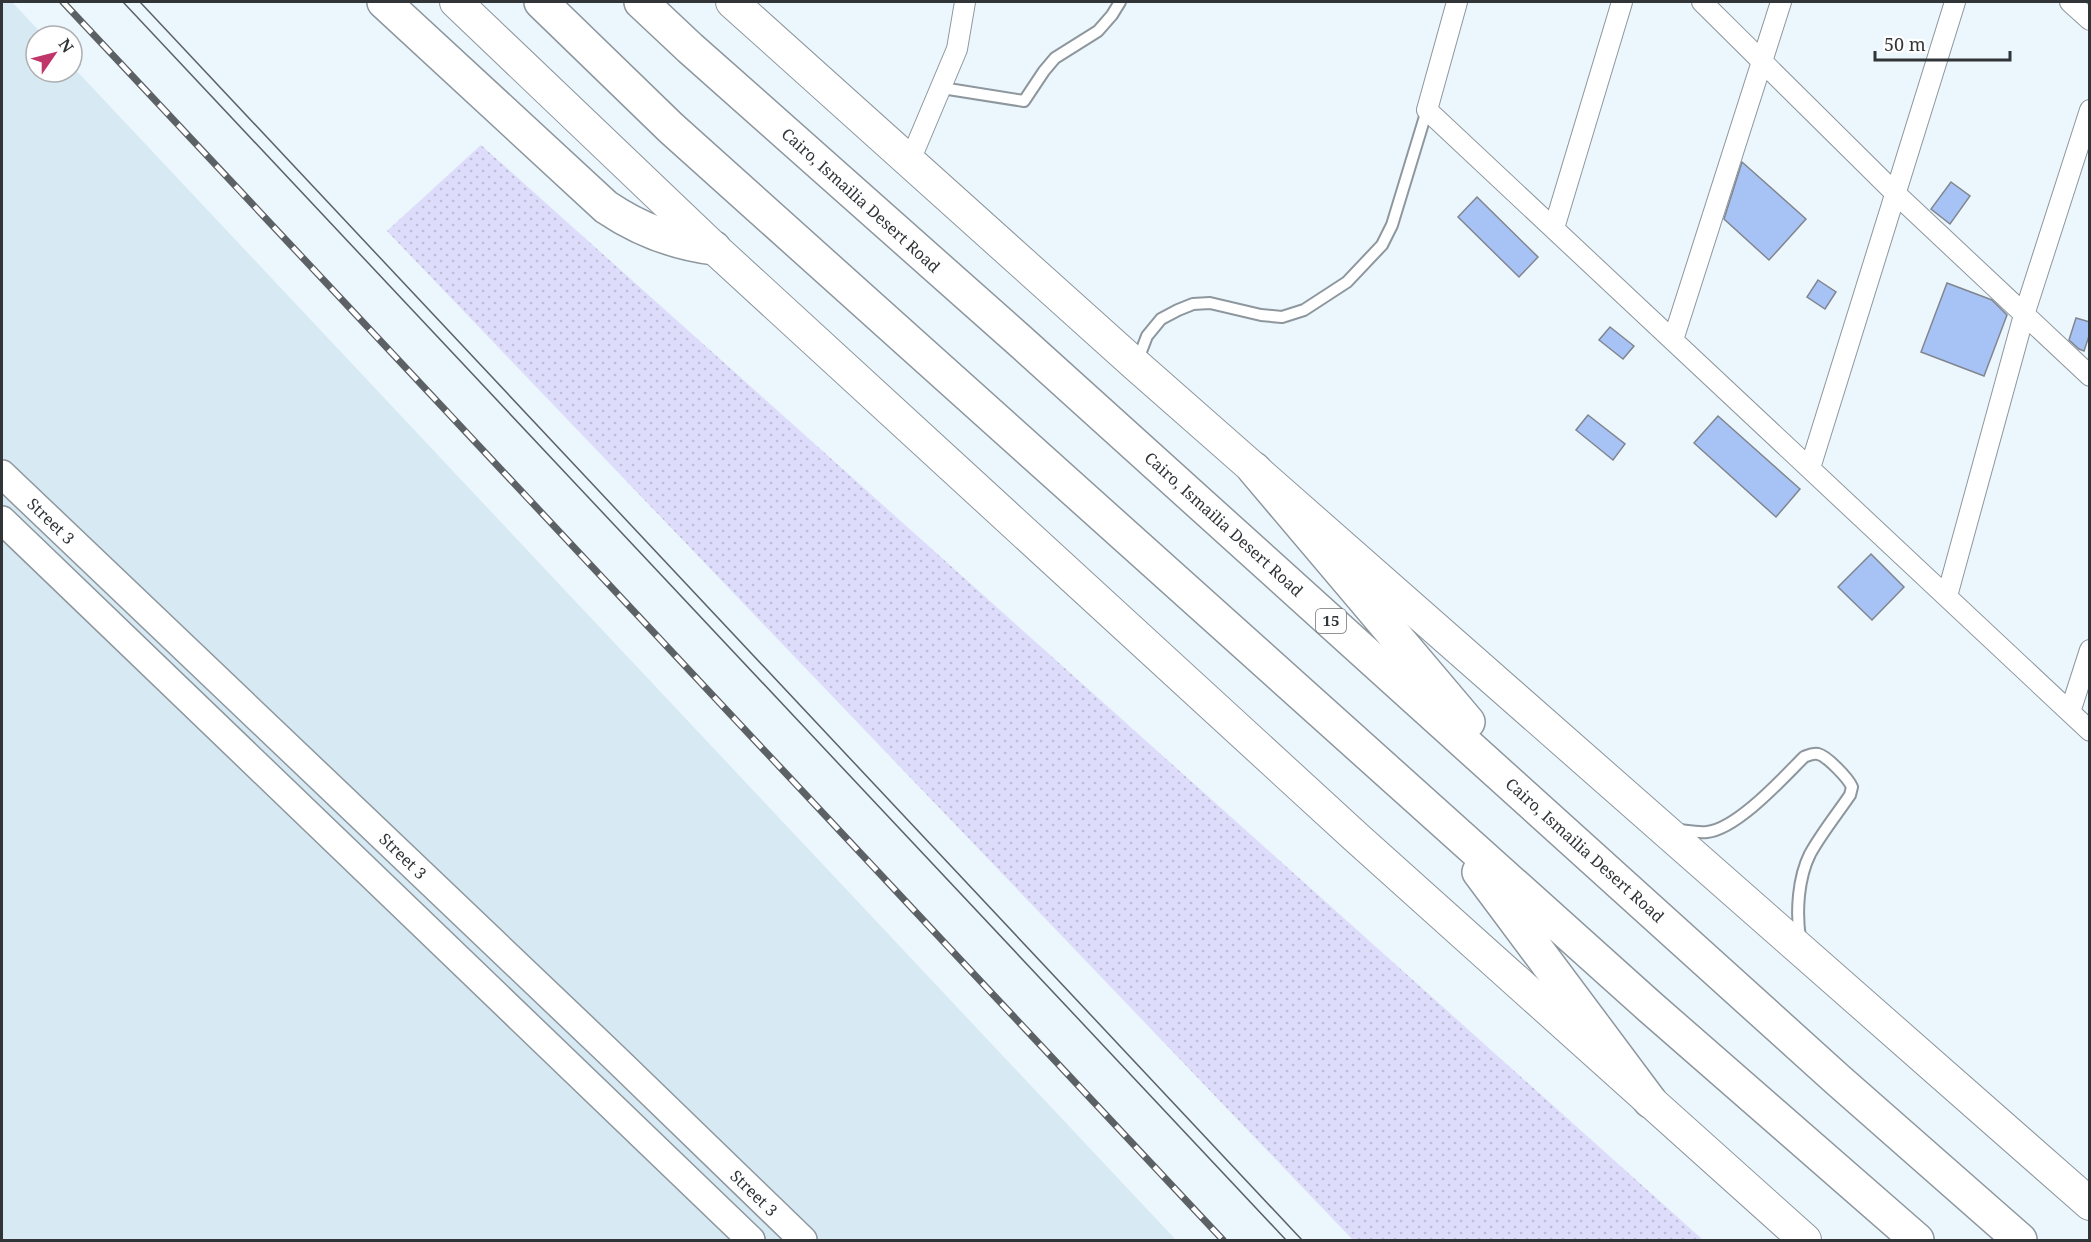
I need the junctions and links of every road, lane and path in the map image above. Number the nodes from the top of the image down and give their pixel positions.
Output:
1 (384, 2) edge
2 (456, 2) edge
3 (541, 2) edge
4 (641, 2) edge
5 (732, 2) edge
6 (965, 2) edge
7 (1120, 2) edge
8 (1457, 2) edge
9 (1622, 2) edge
10 (1702, 2) edge
11 (1781, 2) edge
12 (1955, 2) edge
13 (2070, 2) edge
14 (2090, 20) edge
15 (1762, 60) junction
16 (942, 88) junction
17 (1427, 110) junction
18 (2090, 110) edge
19 (909, 163) junction
20 (1895, 193) junction
21 (1554, 228) junction
22 (714, 248) junction
23 (2024, 315) junction
24 (1673, 340) junction
25 (1136, 365) junction
26 (2090, 376) edge
27 (1810, 468) junction
28 (1254, 469) junction
29 (2, 474) edge
30 (2, 520) edge
31 (1947, 596) junction
32 (2090, 650) edge
33 (2070, 712) junction
34 (2090, 731) edge
35 (1435, 813) junction
36 (1551, 819) junction
37 (1656, 822) junction
38 (1801, 950) junction
39 (1650, 1101) junction
40 (2090, 1204) edge
41 (751, 1240) edge
42 (803, 1240) edge
43 (1806, 1240) edge
44 (1917, 1240) edge
45 (2020, 1240) edge

1 - 22 highway
2 - 22 main road
3 - 35 highway
4 - 36 highway, Cairo, Ismailia Desert Road / 15
5 - 19 main road
6 - 16 street
7 - 16 lane
8 - 17 street
9 - 21 street
10 - 15 street
11 - 15 street
12 - 20 street
13 - 14 street
15 - 20 street
15 - 24 street
16 - 19 street
17 - 21 street
17 - 25 lane
18 - 23 street
19 - 25 main road
20 - 23 street
20 - 27 street
21 - 24 street
22 - 39 main road
23 - 26 street
23 - 31 street
24 - 27 street
25 - 28 main road
27 - 31 street
28 - 36 highway
28 - 37 main road
29 - 42 main road, Street 3
30 - 41 main road, Street 3
31 - 33 street
32 - 33 street
33 - 34 street
35 - 39 highway
35 - 44 highway
36 - 45 highway, Cairo, Ismailia Desert Road / 15
37 - 38 main road
37 - 38 lane
38 - 40 main road
39 - 43 main road

